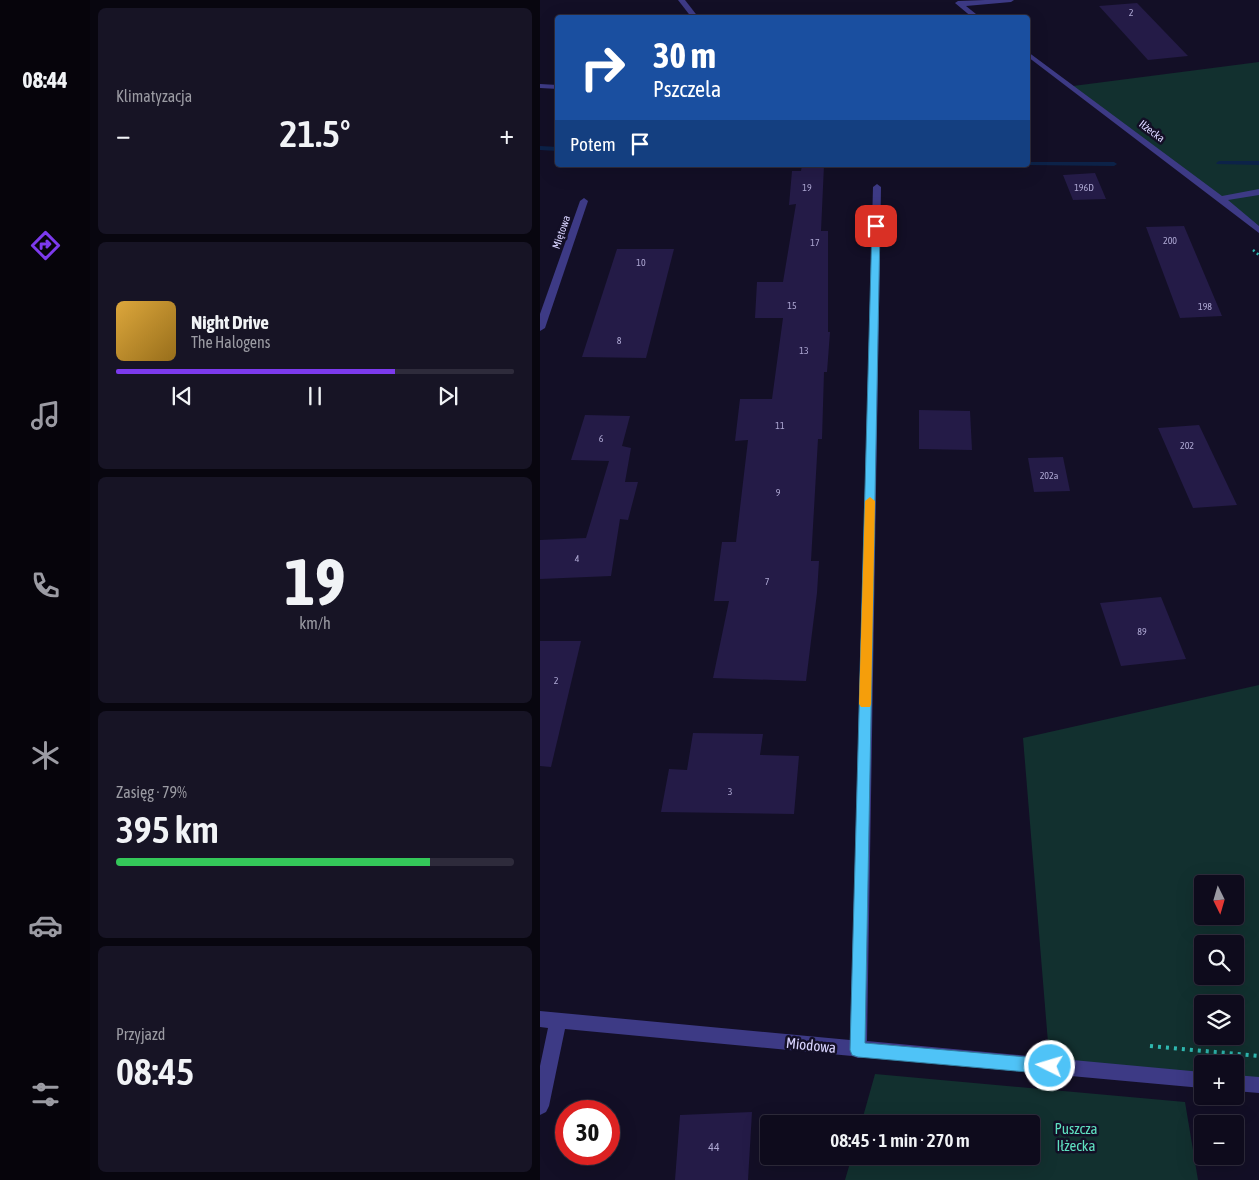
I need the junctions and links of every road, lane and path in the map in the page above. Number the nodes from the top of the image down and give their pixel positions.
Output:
1 (681, 0) edge
2 (1011, 0) edge
3 (957, 2) edge
4 (694, 15) edge
5 (974, 15) edge
6 (1032, 61) edge
7 (540, 86) edge
8 (555, 87) edge
9 (877, 186) dead end
10 (1259, 192) edge
11 (1222, 199) junction
12 (584, 201) dead end
13 (1259, 230) edge
14 (540, 328) edge
15 (540, 1019) edge
16 (558, 1021) junction
17 (858, 1050) junction
18 (1194, 1079) edge
19 (1244, 1084) edge
20 (1259, 1085) edge
21 (540, 1106) edge

1 - 4 street
2 - 3 street
3 - 5 street
6 - 11 street, Iłżecka
7 - 8 street
9 - 17 street
10 - 11 street
11 - 13 street, Iłżecka
12 - 14 street, Miętowa
15 - 16 street, Miodowa
16 - 17 street, Miodowa
16 - 21 street
17 - 18 street, Miodowa
19 - 20 street

